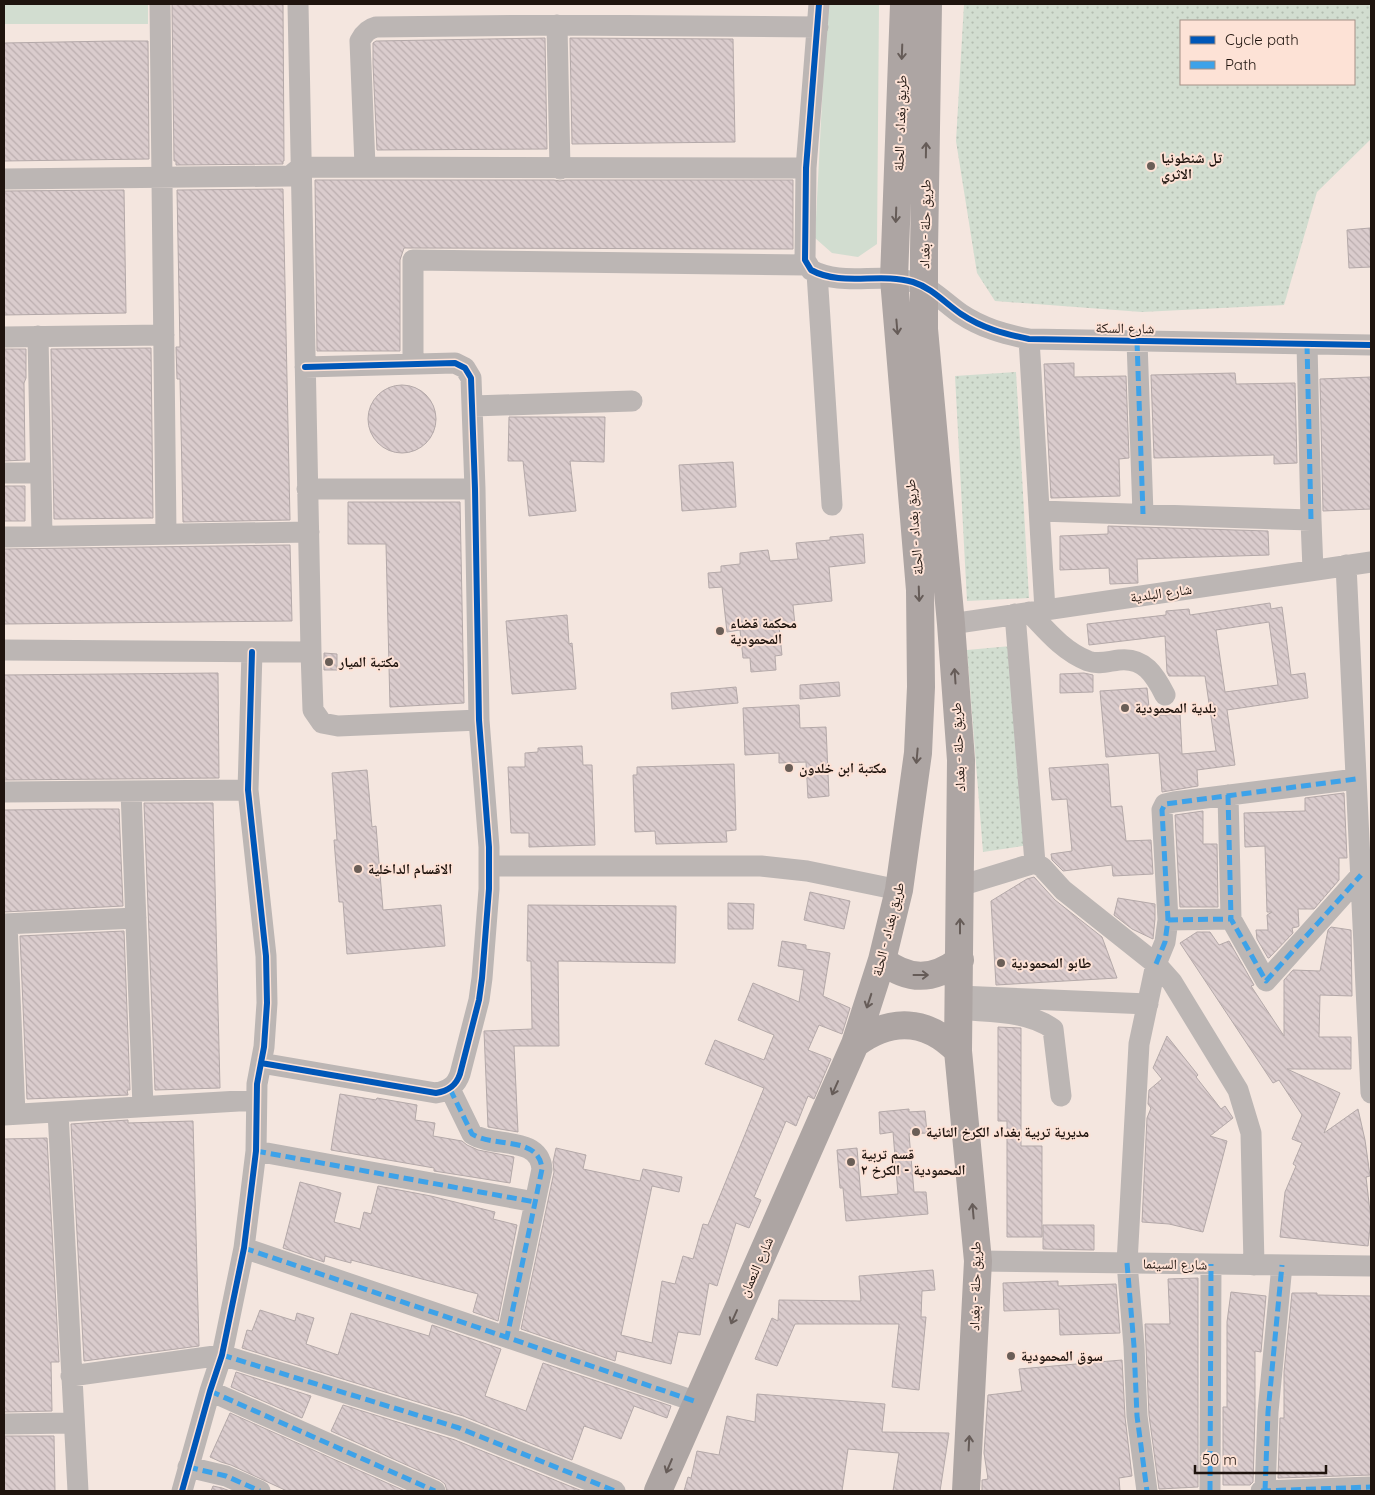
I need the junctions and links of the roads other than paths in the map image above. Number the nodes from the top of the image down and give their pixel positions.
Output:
1 (160, 4) edge
2 (298, 4) edge
3 (819, 4) edge
4 (904, 4) edge
5 (928, 4) edge
6 (557, 26) junction
7 (818, 27) junction
8 (366, 166) junction
9 (301, 167) junction
10 (806, 168) junction
11 (560, 169) junction
12 (162, 177) junction
13 (4, 179) edge
14 (812, 269) junction
15 (894, 279) junction
16 (924, 286) junction
17 (164, 335) junction
18 (38, 336) junction
19 (4, 337) edge
20 (1029, 339) junction
21 (1137, 341) junction
22 (1307, 344) junction
23 (1371, 345) edge
24 (413, 364) junction
25 (305, 367) junction
26 (632, 401) dead end
27 (473, 406) junction
28 (4, 473) edge
29 (40, 473) junction
30 (307, 489) junction
31 (475, 489) junction
32 (832, 505) dead end
33 (1040, 511) junction
34 (1143, 514) junction
35 (1312, 520) junction
36 (309, 532) junction
37 (166, 534) junction
38 (42, 536) junction
39 (4, 537) edge
40 (1371, 562) edge
41 (1346, 566) junction
42 (1313, 570) junction
43 (1029, 612) junction
44 (951, 624) junction
45 (4, 650) edge
46 (252, 652) junction
47 (310, 652) junction
48 (1165, 694) dead end
49 (478, 720) junction
50 (1356, 779) junction
51 (248, 790) junction
52 (131, 791) junction
53 (4, 792) edge
54 (1228, 795) junction
55 (1035, 863) junction
56 (490, 866) junction
57 (1361, 875) junction
58 (960, 886) junction
59 (898, 890) junction
60 (136, 918) junction
61 (1231, 919) junction
62 (1168, 920) junction
63 (5, 924) edge
64 (882, 960) junction
65 (960, 960) junction
66 (1156, 964) junction
67 (959, 1002) junction
68 (1148, 1004) junction
69 (855, 1044) junction
70 (958, 1052) junction
71 (261, 1062) junction
72 (450, 1089) junction
73 (1371, 1093) edge
74 (1061, 1096) dead end
75 (256, 1100) junction
76 (142, 1107) junction
77 (58, 1112) junction
78 (9, 1115) edge
79 (256, 1151) junction
80 (535, 1202) junction
81 (244, 1248) junction
82 (978, 1261) junction
83 (1127, 1263) junction
84 (1211, 1264) junction
85 (1254, 1265) junction
86 (1282, 1265) junction
87 (1371, 1266) edge
88 (507, 1337) junction
89 (222, 1355) junction
90 (71, 1376) junction
91 (210, 1391) junction
92 (697, 1402) junction
93 (73, 1423) junction
94 (4, 1424) edge
95 (188, 1467) junction
96 (1371, 1487) edge
97 (78, 1491) edge
98 (182, 1491) edge
99 (260, 1491) edge
100 (435, 1491) edge
101 (615, 1491) edge
102 (658, 1491) edge
103 (966, 1491) edge
104 (1147, 1491) edge
105 (1210, 1491) edge
106 (1264, 1491) edge

1 - 12 street
2 - 9 street
3 - 7 street
4 -> 15 main road, طريق بغداد - الحلة
16 -> 5 main road, طريق حلة - بغداد
6 - 7 street
6 - 8 street
6 - 11 street
7 - 10 street
8 - 9 street
8 - 11 street
9 - 12 street
9 - 25 street
10 - 11 street
10 - 14 street
12 - 13 street
12 - 17 street
14 - 15 street, شارع السكة
14 - 24 street, شارع السكة
14 - 32 street
15 - 16 street, شارع السكة
15 -> 59 main road, طريق بغداد - الحلة
16 - 20 street, شارع السكة
16 - 44 main road, طريق حلة - بغداد
17 - 18 street
17 - 37 street
18 - 19 street
18 - 29 street
20 - 21 street, شارع السكة
20 - 33 street
21 - 22 street, شارع السكة
21 - 34 street
22 - 23 street, شارع السكة
22 - 35 street
24 - 25 street
24 - 27 street
25 - 30 street
26 - 27 street
27 - 31 street
28 - 29 street
29 - 38 street
30 - 31 street
30 - 36 street
31 - 49 street
33 - 34 street
33 - 43 street
34 - 35 street
35 - 42 street
36 - 37 street
36 - 47 street
37 - 38 street
38 - 39 street
40 - 41 street, شارع البلدية
41 - 42 street, شارع البلدية
41 - 50 street
42 - 43 street, شارع البلدية
43 - 44 street, شارع البلدية
43 - 48 street
43 - 55 street
58 -> 44 main road, طريق حلة - بغداد
45 - 46 street
46 - 47 street
46 - 51 street
47 - 49 street
49 - 56 street
50 - 54 street
50 - 57 street
51 - 52 street
51 - 71 street
52 - 53 street
52 - 60 street
54 - 61 street
54 - 62 street
55 - 58 street
55 - 66 street
56 - 59 street
56 - 72 street
57 - 61 street
57 - 73 street
65 -> 58 main road, طريق حلة - بغداد
59 - 64 main road, طريق بغداد - الحلة
60 - 63 street
60 - 76 street
61 - 62 street
62 - 66 street
63 - 78 street
64 -> 65 main road
64 -> 69 main road, طريق بغداد - الحلة
65 - 67 main road, طريق حلة - بغداد
66 - 68 street
66 - 85 street
67 - 68 street
67 - 70 main road, طريق حلة - بغداد
67 - 74 street
68 - 83 street
69 - 70 main road
69 -> 92 main road, شارع النعمان
82 -> 70 main road, طريق حلة - بغداد
71 - 72 street
71 - 75 street
72 - 80 street
75 - 76 street
75 - 79 street
76 - 77 street
77 - 78 street
77 - 90 street
79 - 80 street
79 - 81 street
80 - 88 street
81 - 88 street
81 - 89 street
82 - 83 street, شارع السينما
103 -> 82 main road, طريق حلة - بغداد
83 - 84 street, شارع السينما
83 - 104 street
84 - 85 street, شارع السينما
84 - 105 street
85 - 86 street, شارع السينما
86 - 87 street, شارع السينما
86 - 106 street
88 - 92 street
89 - 90 street
89 - 91 street
89 - 101 street
90 - 93 street
91 - 95 street
91 - 100 street
92 -> 102 main road, شارع النعمان
93 - 94 street
93 - 97 street
95 - 98 street
95 - 99 street
96 - 106 street

